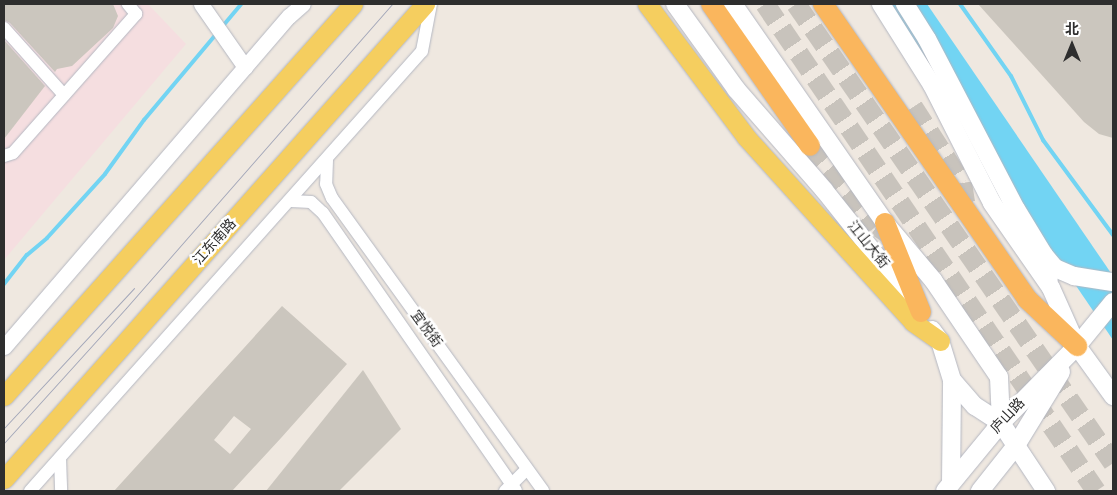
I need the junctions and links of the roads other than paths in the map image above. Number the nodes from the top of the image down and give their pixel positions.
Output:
1 (128, 4) edge
2 (303, 4) edge
3 (354, 4) edge
4 (425, 4) edge
5 (431, 4) edge
6 (647, 4) edge
7 (676, 4) edge
8 (711, 4) edge
9 (732, 4) edge
10 (823, 4) edge
11 (840, 4) edge
12 (881, 4) edge
13 (905, 4) edge
14 (203, 6) edge
15 (4, 28) edge
16 (241, 62) junction
17 (64, 95) junction
18 (913, 107) tunnel mouth
19 (810, 146) tunnel mouth
20 (4, 156) edge
21 (327, 160) junction
22 (291, 201) junction
23 (885, 223) junction
24 (1044, 255) junction
25 (1113, 282) edge
26 (1050, 288) junction
27 (1113, 302) edge
28 (921, 312) junction
29 (940, 341) junction
30 (1077, 346) junction
31 (4, 347) edge
32 (952, 380) junction
33 (4, 396) edge
34 (1113, 396) edge
35 (1001, 423) junction
36 (1015, 447) junction
37 (60, 458) junction
38 (527, 469) junction
39 (4, 479) edge
40 (948, 487) edge
41 (511, 489) edge
42 (30, 491) edge
43 (61, 491) edge
44 (543, 491) edge
45 (980, 491) edge
46 (1046, 491) edge

1 - 17 street
2 - 16 street
3 - 33 main road
4 - 39 main road, 江东南路
5 - 21 street
6 - 29 main road
7 - 28 main road, 江山大街
8 - 19 highway
9 - 23 main road
10 - 30 highway
11 - 18 highway
12 - 26 main road
13 - 24 main road
14 - 16 street
15 - 17 street
16 - 31 street
17 - 20 street
21 - 22 street
21 - 38 street, 宜悦街
22 - 37 street
22 - 41 street, 宜悦街
23 - 28 highway
23 - 35 main road
24 - 25 main road
24 - 26 main road
26 - 30 main road
27 - 30 main road, 庐山路
28 - 29 main road, 江山大街
29 - 32 main road, 江山大街
30 - 34 main road
30 - 35 main road, 庐山路
30 - 36 main road, 庐山路
32 - 35 main road, 江山大街
32 - 40 main road
35 - 36 main road, 江山大街
35 - 40 main road, 庐山路
36 - 45 main road, 庐山路
36 - 46 main road, 江山大街
37 - 42 street
37 - 43 street
38 - 41 street
38 - 44 street, 宜悦街

